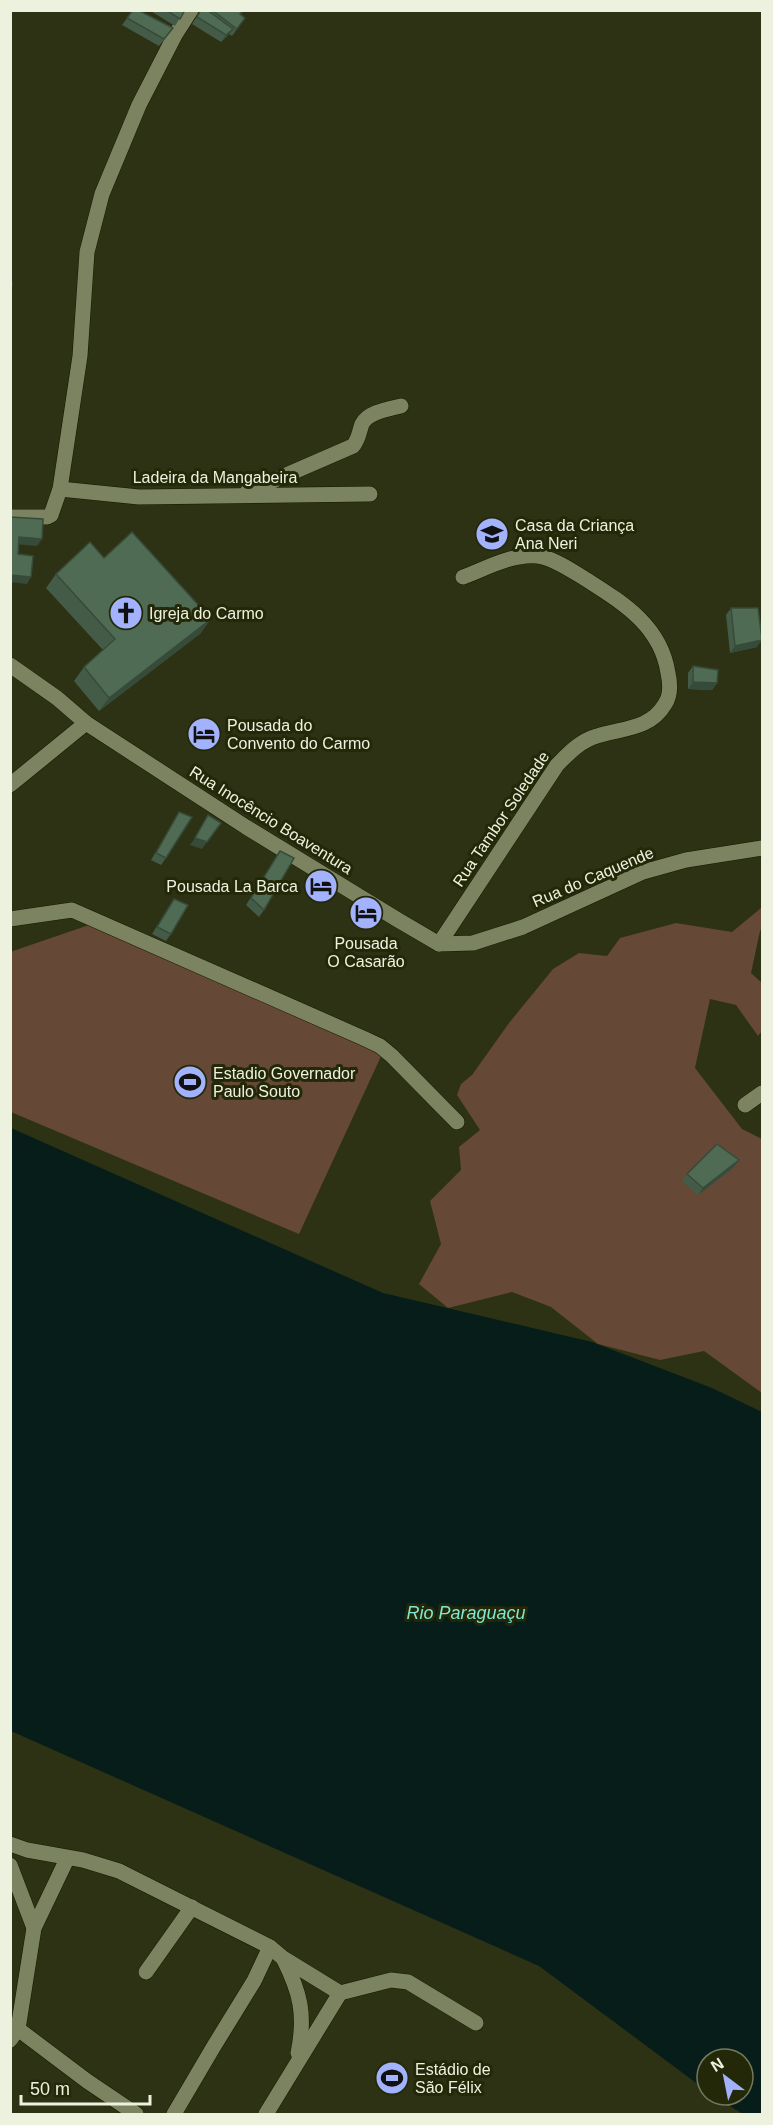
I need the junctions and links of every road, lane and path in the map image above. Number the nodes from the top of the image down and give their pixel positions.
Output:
1 (191, 10) edge
2 (401, 406) dead end
3 (60, 489) junction
4 (370, 494) dead end
5 (238, 495) junction
6 (10, 517) edge
7 (463, 578) dead end
8 (10, 665) edge
9 (86, 723) junction
10 (10, 785) edge
11 (762, 848) edge
12 (10, 919) edge
13 (439, 944) junction
14 (762, 1093) edge
15 (745, 1106) dead end
16 (457, 1122) dead end
17 (10, 1844) edge
18 (67, 1858) junction
19 (10, 1865) edge
20 (192, 1907) junction
21 (34, 1928) junction
22 (270, 1947) junction
23 (283, 1958) junction
24 (146, 1972) dead end
25 (340, 1993) junction
26 (476, 2023) dead end
27 (13, 2036) edge
28 (296, 2064) junction
29 (136, 2115) edge
30 (174, 2115) edge
31 (266, 2115) edge

1 - 3 street
2 - 5 street
3 - 5 street, Ladeira da Mangabeira
3 - 6 street
4 - 5 street, Ladeira da Mangabeira
7 - 13 street, Rua Tambor Soledade
8 - 9 street, Rua Inocêncio Boaventura
9 - 10 street
9 - 13 street, Rua Inocêncio Boaventura
11 - 13 street, Rua do Caquende
12 - 16 street
14 - 15 street
17 - 18 street
18 - 20 street
18 - 21 street
19 - 21 street
20 - 22 street
20 - 24 street
21 - 27 street
22 - 23 street
22 - 30 street
23 - 25 street
23 - 28 street
25 - 26 street
25 - 28 street
27 - 29 street
28 - 31 street

